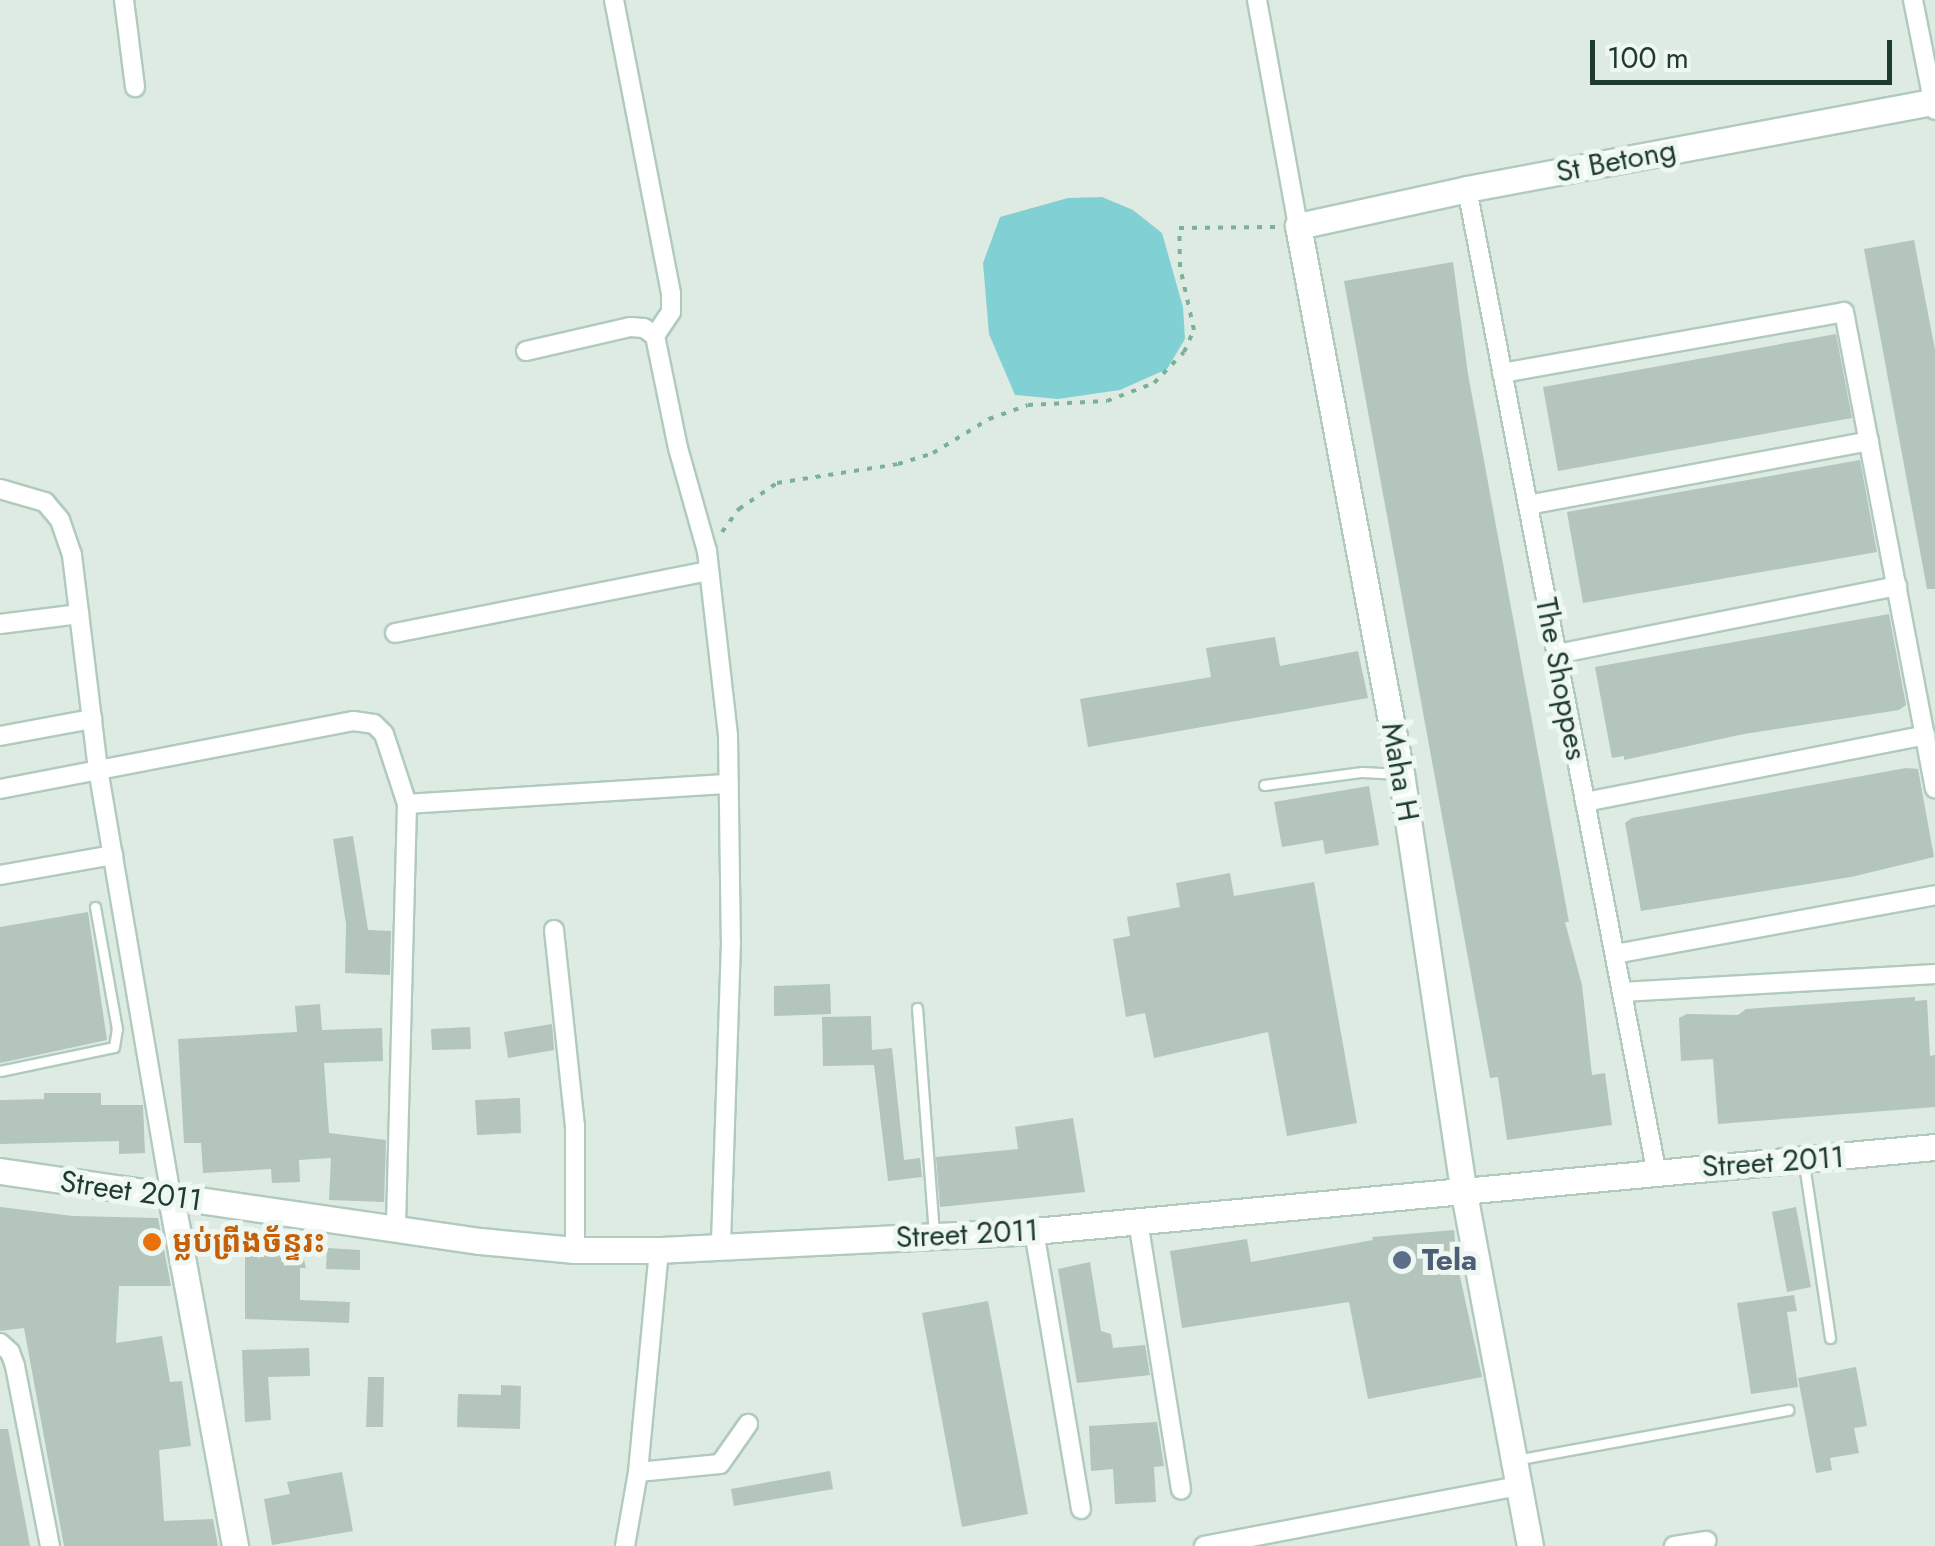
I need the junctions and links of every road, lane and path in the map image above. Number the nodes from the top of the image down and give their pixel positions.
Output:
1 (124, 0) edge
2 (614, 0) edge
3 (1256, 0) edge
4 (1913, 0) edge
5 (136, 88) dead end
6 (1934, 104) edge
7 (1467, 189) junction
8 (1298, 226) junction
9 (655, 336) junction
10 (526, 351) dead end
11 (1502, 373) junction
12 (1869, 441) junction
13 (0, 488) edge
14 (1528, 506) junction
15 (707, 551) junction
16 (710, 571) junction
17 (1897, 586) junction
18 (78, 614) junction
19 (0, 624) edge
20 (395, 633) dead end
21 (1556, 654) junction
22 (92, 719) junction
23 (1925, 735) junction
24 (0, 736) edge
25 (98, 769) junction
26 (1401, 774) junction
27 (728, 784) junction
28 (1264, 784) dead end
29 (1935, 788) edge
30 (0, 789) edge
31 (1585, 802) junction
32 (407, 804) junction
33 (113, 854) junction
34 (0, 874) edge
35 (1935, 896) edge
36 (95, 907) dead end
37 (554, 930) dead end
38 (1615, 954) junction
39 (1935, 974) edge
40 (1622, 992) junction
41 (916, 1008) dead end
42 (0, 1071) edge
43 (1935, 1147) edge
44 (1804, 1161) junction
45 (1656, 1170) junction
46 (0, 1172) edge
47 (1464, 1188) junction
48 (171, 1197) junction
49 (1138, 1221) junction
50 (396, 1230) junction
51 (1034, 1231) junction
52 (934, 1236) junction
53 (721, 1248) junction
54 (575, 1250) junction
55 (659, 1250) junction
56 (1830, 1338) dead end
57 (0, 1343) edge
58 (1788, 1410) dead end
59 (748, 1424) dead end
60 (1514, 1460) junction
61 (638, 1472) junction
62 (1519, 1486) junction
63 (1181, 1490) dead end
64 (1081, 1509) dead end
65 (1708, 1541) dead end
66 (50, 1546) edge
67 (236, 1546) edge
68 (625, 1546) edge
69 (1204, 1546) edge
70 (1530, 1546) edge
71 (1674, 1546) edge

1 - 5 street
2 - 9 street
3 - 8 street, Maha H
4 - 6 street
6 - 7 main road, St Betong
7 - 8 main road, St Betong
7 - 11 street, The Shoppes
8 - 15 path
8 - 26 main road, Maha H
9 - 10 street
9 - 15 street
11 - 12 street
11 - 14 street, The Shoppes
12 - 14 street
12 - 17 street
13 - 18 street
14 - 21 street, The Shoppes
15 - 16 street
16 - 20 street
16 - 27 street
17 - 21 street
17 - 23 street
18 - 19 street
18 - 22 street
21 - 31 street, The Shoppes
22 - 24 street
22 - 25 street
23 - 29 street
23 - 31 street
25 - 30 street
25 - 32 street
25 - 33 street
26 - 28 lane
26 - 47 main road, Maha H
27 - 32 street
27 - 53 street
31 - 38 street, The Shoppes
32 - 50 street
33 - 34 street
33 - 48 street
35 - 38 street
36 - 42 lane
37 - 54 street
38 - 40 street, The Shoppes
39 - 40 street
40 - 45 street, The Shoppes
41 - 52 lane
43 - 44 main road, Street 2011
44 - 45 main road, Street 2011
44 - 56 lane
45 - 47 main road, Street 2011
46 - 48 main road, Street 2011
47 - 49 main road, Street 2011
47 - 60 main road, Maha H
48 - 50 main road, Street 2011
48 - 67 main road
49 - 51 main road, Street 2011
49 - 63 street
50 - 54 main road, Street 2011
51 - 52 main road, Street 2011
51 - 64 street
52 - 53 main road, Street 2011
53 - 55 main road, Street 2011
54 - 55 main road, Street 2011
55 - 61 street
57 - 66 street
58 - 60 lane
59 - 61 street
60 - 62 main road, Maha H
61 - 68 street
62 - 69 street
62 - 70 main road, Maha H
65 - 71 street

